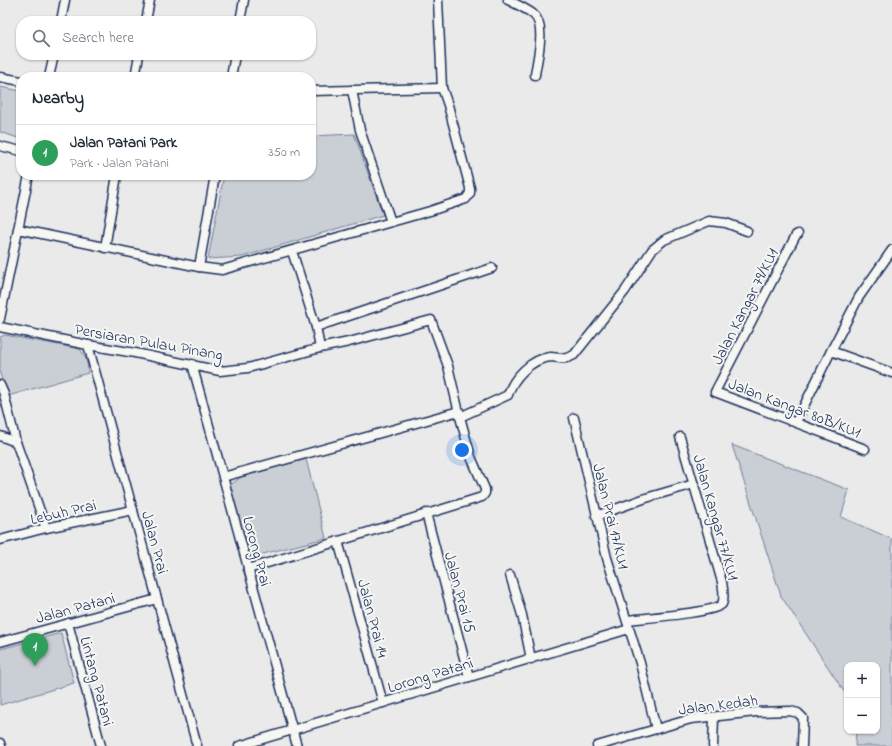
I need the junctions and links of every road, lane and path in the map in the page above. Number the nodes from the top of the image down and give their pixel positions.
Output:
1 (65, 0) edge
2 (150, 0) edge
3 (244, 0) edge
4 (438, 0) edge
5 (508, 0) edge
6 (62, 16) edge
7 (147, 16) edge
8 (241, 16) edge
9 (53, 60) edge
10 (138, 60) edge
11 (233, 60) edge
12 (50, 72) edge
13 (136, 72) edge
14 (232, 72) edge
15 (535, 75) dead end
16 (0, 77) edge
17 (16, 80) edge
18 (442, 88) junction
19 (352, 90) junction
20 (316, 91) edge
21 (0, 146) edge
22 (16, 150) edge
23 (28, 180) edge
24 (116, 180) edge
25 (214, 180) edge
26 (392, 222) junction
27 (18, 229) junction
28 (747, 231) dead end
29 (798, 234) dead end
30 (105, 248) junction
31 (892, 250) edge
32 (292, 251) junction
33 (199, 267) junction
34 (492, 268) dead end
35 (0, 319) edge
36 (0, 327) edge
37 (316, 327) junction
38 (88, 345) junction
39 (320, 348) junction
40 (831, 351) junction
41 (192, 364) junction
42 (892, 373) edge
43 (0, 385) edge
44 (715, 392) joint
45 (459, 414) junction
46 (574, 418) dead end
47 (796, 422) junction
48 (0, 436) edge
49 (680, 437) dead end
50 (16, 442) junction
51 (865, 449) dead end
52 (223, 477) junction
53 (694, 484) junction
54 (133, 510) junction
55 (426, 513) junction
56 (596, 516) junction
57 (46, 528) junction
58 (0, 540) edge
59 (338, 541) junction
60 (248, 569) junction
61 (510, 575) dead end
62 (157, 599) junction
63 (627, 620) junction
64 (68, 623) junction
65 (629, 629) junction
66 (0, 642) edge
67 (531, 659) junction
68 (469, 677) junction
69 (382, 703) junction
70 (714, 717) junction
71 (656, 729) junction
72 (293, 730) junction
73 (0, 743) edge
74 (617, 743) edge
75 (1, 746) edge
76 (102, 746) edge
77 (197, 746) edge
78 (239, 746) edge
79 (297, 746) edge
80 (597, 746) edge
81 (713, 746) edge
82 (802, 746) edge

1 - 6 street
2 - 7 street
3 - 8 street
4 - 18 street
5 - 15 street
9 - 12 street
10 - 13 street
11 - 14 street
16 - 17 street
18 - 19 street
18 - 26 street
19 - 20 street
19 - 26 street
21 - 22 street
23 - 27 street
24 - 30 street
25 - 33 street
26 - 32 street
27 - 30 street
27 - 35 street
28 - 45 street
29 - 44 street, Jalan Kangar 79/KU1
30 - 33 street
31 - 40 street
32 - 33 street
32 - 37 street
34 - 37 street
36 - 38 street, Persiaran Pulau Pinang
37 - 39 street
38 - 41 street, Persiaran Pulau Pinang
38 - 54 street, Jalan Prai
39 - 41 street, Persiaran Pulau Pinang
39 - 45 street, Persiaran Pulau Pinang
40 - 42 street
40 - 47 street
41 - 52 street, Lorong Prai
43 - 50 street
44 - 47 street, Jalan Kangar 80B/KU1
45 - 52 street
45 - 55 street
46 - 56 street, Jalan Prai 17/KU1
47 - 51 street, Jalan Kangar 80B/KU1
48 - 50 street
49 - 53 street, Jalan Kangar 77/KU1
50 - 57 street
52 - 60 street, Lorong Prai
53 - 56 street
53 - 63 street, Jalan Kangar 77/KU1
54 - 57 street, Lebuh Prai
54 - 62 street, Jalan Prai
55 - 59 street
55 - 68 street, Jalan Prai 15
56 - 63 street, Jalan Prai 17/KU1
57 - 58 street, Lebuh Prai
59 - 60 street
59 - 69 street, Jalan Prai 14
60 - 72 street, Lorong Prai
61 - 67 street
62 - 64 street, Jalan Patani
62 - 77 street, Jalan Prai
63 - 65 street, Jalan Prai 17/KU1
64 - 66 street, Jalan Patani
64 - 76 street, Lintang Patani
65 - 67 street, Lorong Patani
65 - 71 street, Jalan Prai 17/KU1
67 - 68 street, Lorong Patani
68 - 69 street, Lorong Patani
69 - 72 street, Lorong Patani
70 - 71 street, Jalan Kedah
70 - 81 street
70 - 82 street, Jalan Kedah
71 - 74 street, Jalan Kedah
72 - 78 street, Lorong Patani
72 - 79 street, Lorong Prai
73 - 75 street
74 - 80 street, Jalan Kedah

